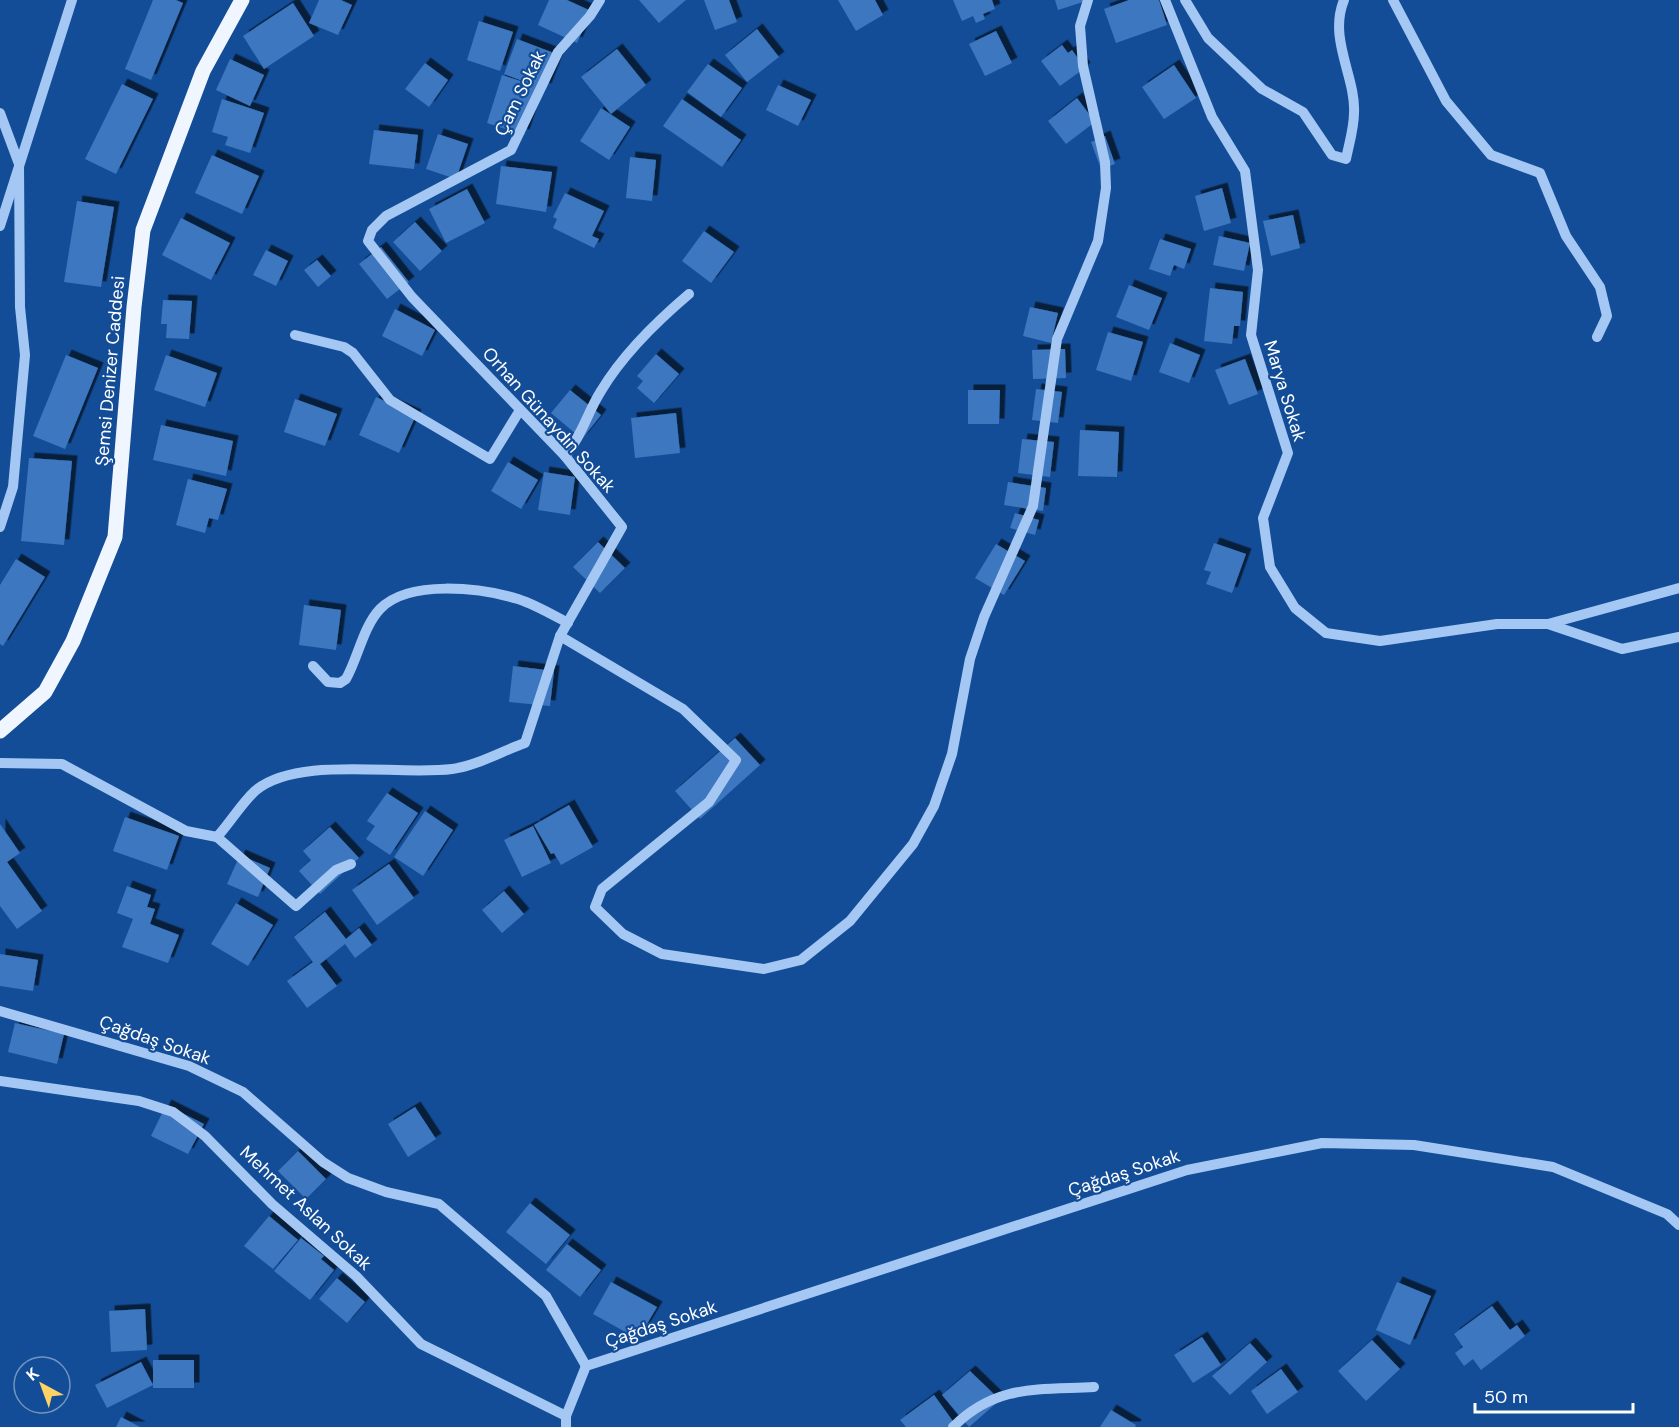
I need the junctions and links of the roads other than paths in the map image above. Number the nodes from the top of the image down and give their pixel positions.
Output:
1 (72, 0) edge
2 (242, 0) edge
3 (600, 0) edge
4 (1088, 0) edge
5 (1165, 0) edge
6 (1185, 0) edge
7 (1344, 0) edge
8 (1393, 0) edge
9 (0, 113) edge
10 (19, 164) junction
11 (0, 226) edge
12 (368, 241) joint
13 (688, 294) dead end
14 (295, 335) dead end
15 (1597, 337) dead end
16 (520, 410) junction
17 (565, 456) junction
18 (0, 527) edge
19 (1679, 588) edge
20 (568, 623) junction
21 (1548, 624) junction
22 (560, 636) junction
23 (1679, 637) edge
24 (313, 666) dead end
25 (0, 731) edge
26 (0, 763) edge
27 (218, 837) junction
28 (351, 864) dead end
29 (0, 1011) edge
30 (0, 1081) edge
31 (1679, 1225) edge
32 (586, 1366) junction
33 (1094, 1387) dead end
34 (566, 1421) edge
35 (953, 1427) edge

1 - 10 street
2 - 25 main road, Şemsi Denizer Caddesi
3 - 12 street, Çam Sokak
4 - 22 street
5 - 21 street, Marya Sokak
6 - 7 street
8 - 15 street
9 - 10 street
10 - 11 street
10 - 18 street
12 - 16 street, Orhan Günaydın Sokak
13 - 17 street
14 - 16 street
16 - 17 street, Orhan Günaydın Sokak
17 - 20 street, Orhan Günaydın Sokak
19 - 21 street
20 - 22 street, Orhan Günaydın Sokak
20 - 24 street
21 - 23 street
22 - 27 street, Orhan Günaydın Sokak
26 - 27 street
27 - 28 street
29 - 32 street, Çağdaş Sokak
30 - 34 street, Mehmet Aslan Sokak
31 - 32 street, Çağdaş Sokak
32 - 34 street
33 - 35 street

